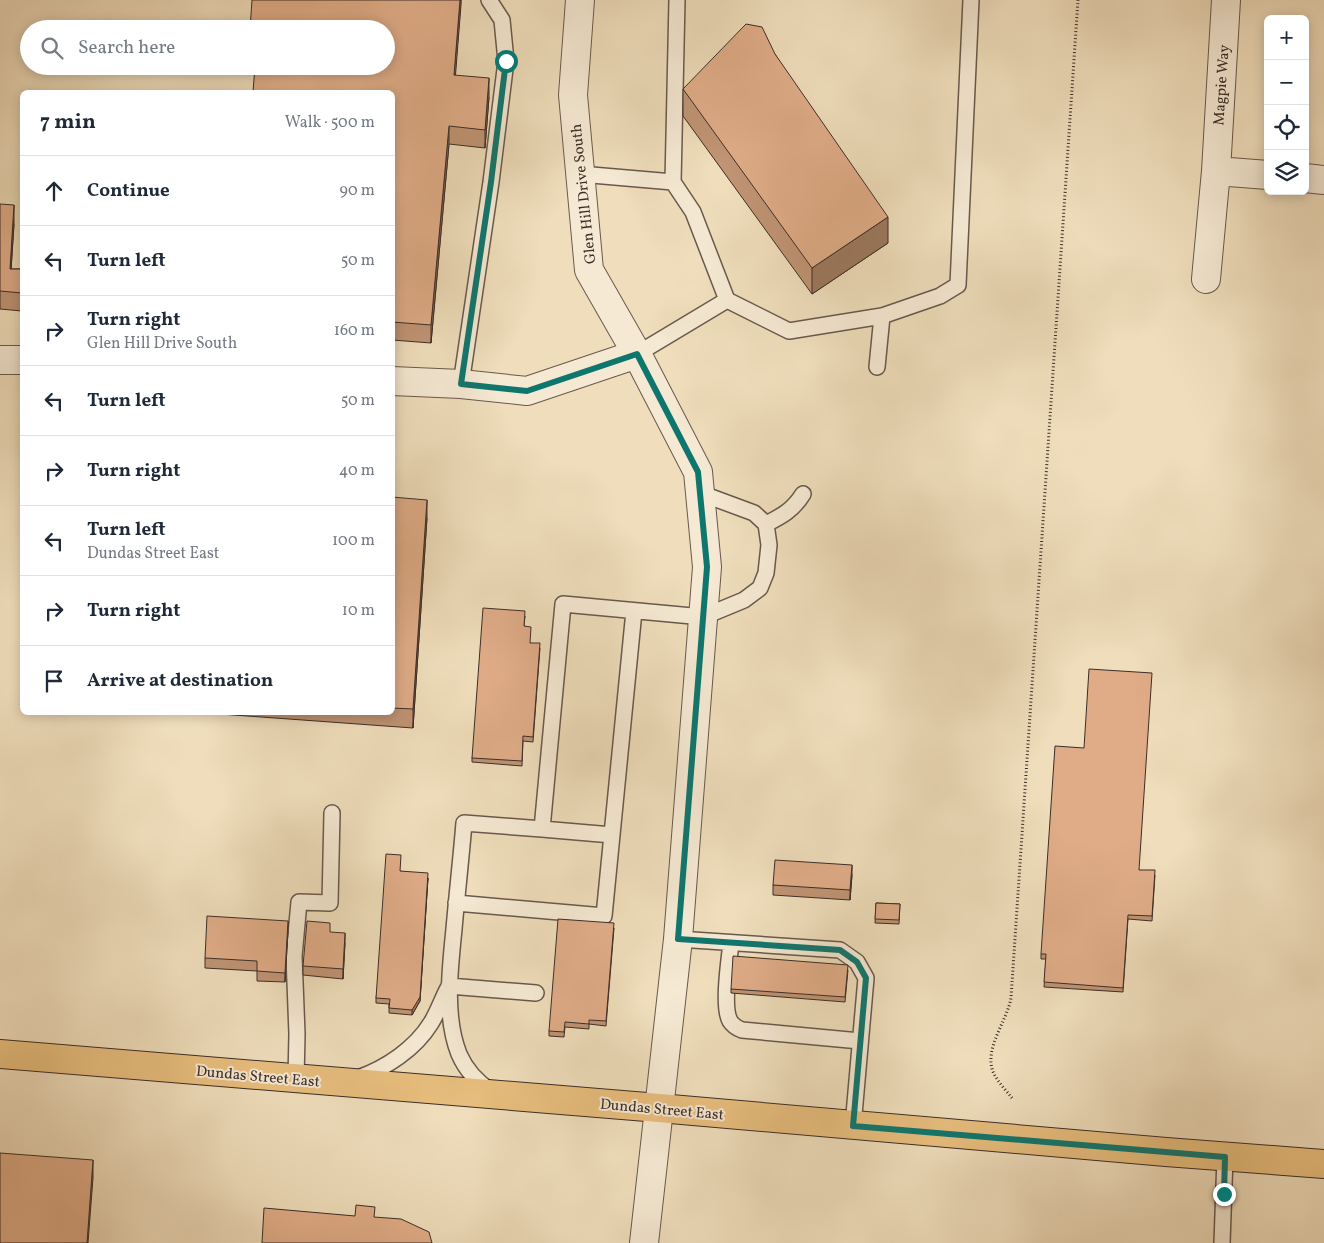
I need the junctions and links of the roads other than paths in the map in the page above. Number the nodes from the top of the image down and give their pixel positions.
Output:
1 (490, 0) edge
2 (580, 0) edge
3 (677, 0) edge
4 (971, 0) edge
5 (1226, 0) edge
6 (1216, 171) junction
7 (580, 174) junction
8 (1264, 175) edge
9 (1309, 178) edge
10 (1324, 180) edge
11 (673, 182) junction
12 (1206, 279) dead end
13 (727, 300) junction
14 (882, 316) junction
15 (637, 354) junction
16 (0, 360) edge
17 (20, 360) edge
18 (876, 367) dead end
19 (395, 381) edge
20 (461, 384) junction
21 (700, 493) junction
22 (803, 494) dead end
23 (766, 524) junction
24 (634, 611) junction
25 (703, 617) junction
26 (332, 814) dead end
27 (542, 829) junction
28 (612, 835) junction
29 (456, 904) junction
30 (678, 939) junction
31 (730, 943) junction
32 (449, 986) junction
33 (536, 993) dead end
34 (860, 1041) junction
35 (0, 1054) edge
36 (296, 1079) junction
37 (344, 1083) junction
38 (497, 1095) junction
39 (659, 1108) junction
40 (853, 1126) junction
41 (1225, 1157) junction
42 (1324, 1164) edge
43 (644, 1243) edge
44 (1222, 1243) edge

1 - 20 lane
2 - 7 street, Glen Hill Drive South
3 - 11 lane
4 - 14 lane
5 - 6 street, Magpie Way
6 - 8 street
6 - 12 street, Magpie Way
7 - 11 lane
7 - 15 street, Glen Hill Drive South
9 - 10 street
11 - 13 lane
13 - 14 lane
13 - 15 lane
14 - 18 lane
15 - 20 street
15 - 21 street, Glen Hill Drive South
16 - 17 street
19 - 20 street
21 - 23 lane
21 - 25 street, Glen Hill Drive South
22 - 23 lane
23 - 25 lane
24 - 25 lane
24 - 27 lane
24 - 28 lane
25 - 30 street, Glen Hill Drive South
26 - 36 lane
27 - 28 lane
27 - 29 lane
28 - 29 lane
29 - 32 lane
30 - 31 lane
30 - 39 street, Glen Hill Drive South
31 - 34 lane
31 - 34 lane
32 - 33 lane
32 - 37 lane
32 - 38 lane
34 - 40 lane
35 - 36 main road, Dundas Street East
36 - 37 main road, Dundas Street East
37 - 38 main road, Dundas Street East
38 - 39 main road, Dundas Street East
39 - 40 main road, Dundas Street East
39 - 43 street, Glen Hill Drive South
40 - 41 main road, Dundas Street East
41 - 42 main road, Dundas Street East
41 - 44 lane

